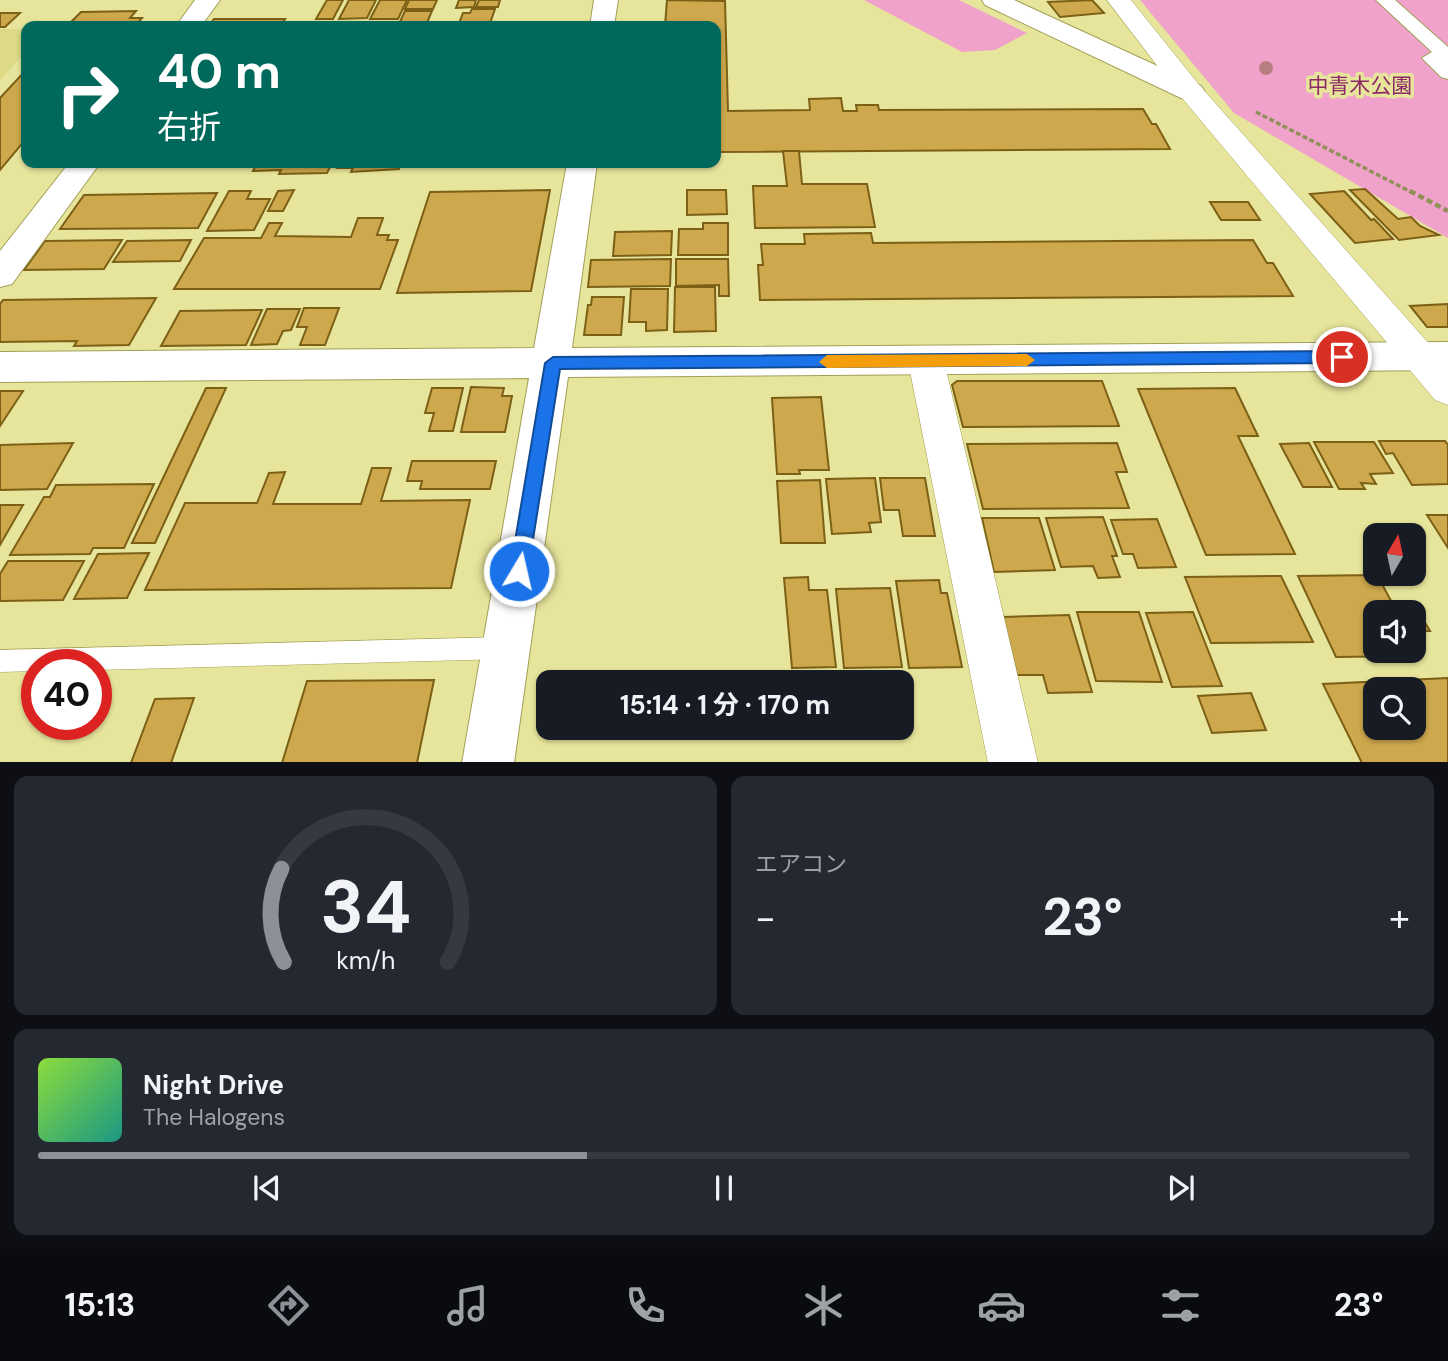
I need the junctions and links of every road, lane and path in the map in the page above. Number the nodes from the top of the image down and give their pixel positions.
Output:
1 (208, 0) edge
2 (606, 0) edge
3 (994, 0) edge
4 (1118, 0) edge
5 (1385, 0) edge
6 (192, 21) edge
7 (603, 21) edge
8 (1448, 57) edge
9 (1448, 73) edge
10 (1197, 98) junction
11 (81, 168) edge
12 (581, 168) edge
13 (1448, 211) edge
14 (0, 275) edge
15 (1434, 356) edge
16 (926, 361) junction
17 (553, 363) junction
18 (0, 367) edge
19 (1448, 390) edge
20 (507, 648) junction
21 (0, 661) edge
22 (488, 762) edge
23 (1013, 762) edge

1 - 6 street
2 - 7 street
3 - 10 street
4 - 10 street
5 - 8 street
8 - 9 street
10 - 13 path
10 - 15 street
11 - 14 street
12 - 17 street
15 - 16 street
15 - 19 street
16 - 17 street
16 - 23 street
17 - 18 street
17 - 20 street
20 - 21 lane
20 - 22 street

